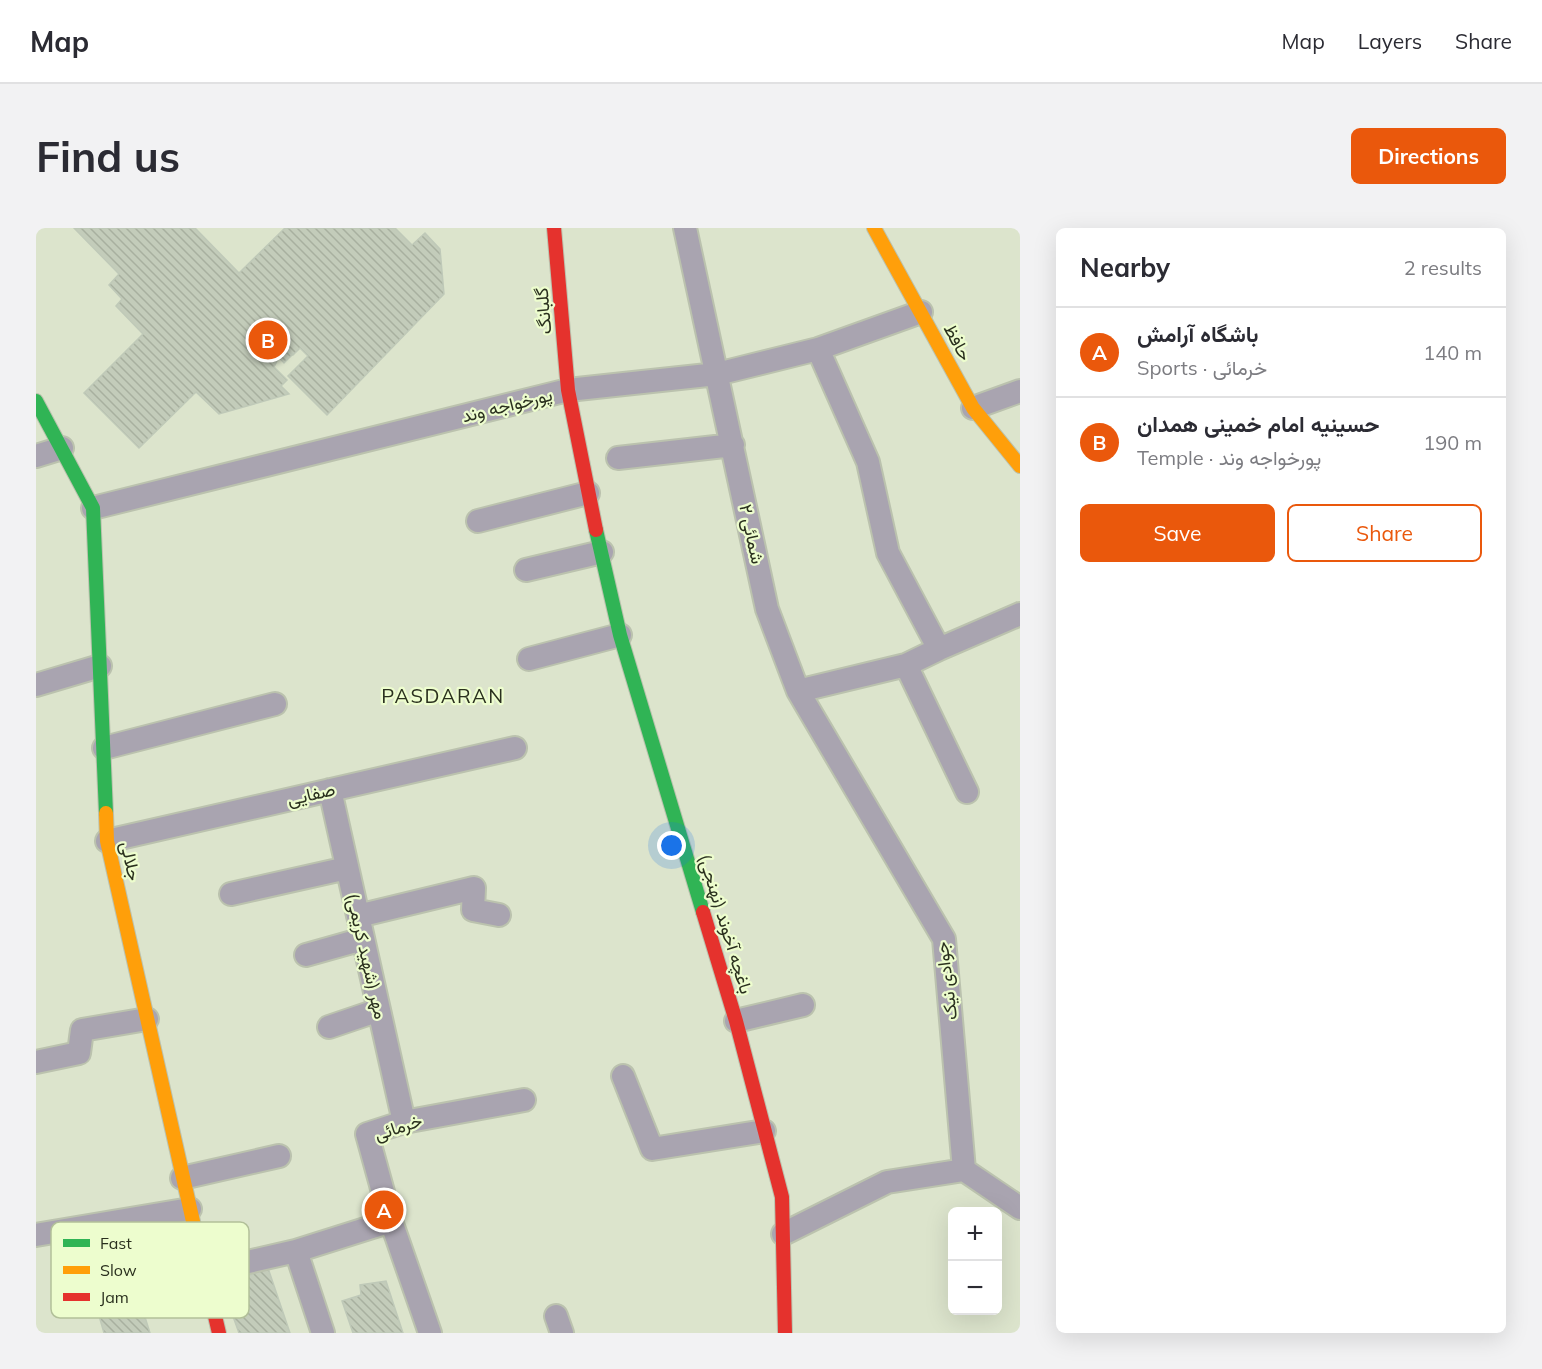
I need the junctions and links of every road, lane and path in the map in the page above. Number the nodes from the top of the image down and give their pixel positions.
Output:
1 (554, 228) edge
2 (685, 228) edge
3 (874, 228) edge
4 (921, 312) junction
5 (818, 349) junction
6 (717, 374) junction
7 (568, 390) junction
8 (1020, 391) edge
9 (36, 401) edge
10 (973, 408) junction
11 (733, 445) junction
12 (62, 448) junction
13 (36, 456) edge
14 (618, 459) dead end
15 (1020, 466) edge
16 (588, 493) junction
17 (93, 508) junction
18 (478, 521) dead end
19 (602, 552) junction
20 (526, 570) dead end
21 (1020, 614) edge
22 (621, 635) junction
23 (939, 648) junction
24 (529, 659) dead end
25 (906, 665) junction
26 (100, 666) junction
27 (36, 685) edge
28 (798, 691) junction
29 (275, 704) dead end
30 (104, 748) junction
31 (515, 748) dead end
32 (330, 790) junction
33 (967, 792) dead end
34 (107, 841) junction
35 (347, 868) junction
36 (231, 894) dead end
37 (499, 915) dead end
38 (358, 916) junction
39 (363, 939) junction
40 (306, 955) dead end
41 (803, 1005) dead end
42 (379, 1010) junction
43 (147, 1019) junction
44 (736, 1021) junction
45 (329, 1027) dead end
46 (36, 1062) edge
47 (623, 1076) dead end
48 (524, 1100) dead end
49 (404, 1122) junction
50 (764, 1131) junction
51 (279, 1156) dead end
52 (964, 1170) junction
53 (182, 1178) junction
54 (1020, 1208) edge
55 (190, 1209) junction
56 (391, 1221) junction
57 (113, 1222) edge
58 (193, 1222) edge
59 (51, 1232) edge
60 (783, 1234) junction
61 (36, 1235) edge
62 (296, 1251) junction
63 (249, 1262) edge
64 (215, 1318) edge
65 (219, 1333) edge
66 (323, 1333) edge
67 (430, 1333) edge
68 (785, 1333) edge

1 - 7 street, گلبانگ
2 - 6 street, شمائی ۲
3 - 4 street, حافظ
4 - 5 street, پورخواجه وند
4 - 10 street, حافظ
5 - 6 street, پورخواجه وند
5 - 23 street
6 - 7 street, پورخواجه وند
6 - 11 street, شمائی ۲
7 - 16 street, باغچه آخوند (نهنجی)
7 - 17 street, پورخواجه وند
8 - 10 street
9 - 12 street, جلالی
10 - 15 street, حافظ
11 - 14 street
11 - 28 street, شمائی ۲
12 - 13 street
12 - 17 street, جلالی
16 - 18 street
16 - 19 street, باغچه آخوند (نهنجی)
17 - 26 street, جلالی
19 - 20 street
19 - 22 street, باغچه آخوند (نهنجی)
21 - 23 street
22 - 24 street
22 - 44 street, باغچه آخوند (نهنجی)
23 - 25 street
25 - 28 street
25 - 33 street
26 - 27 street
26 - 30 street, جلالی
28 - 52 street, جوادی نیک
29 - 30 street
30 - 34 street, جلالی
31 - 32 street, صفایی
32 - 34 street, صفایی
32 - 35 street, مهر (شهید کریمی)
34 - 43 street, جلالی
35 - 36 street
35 - 38 street, مهر (شهید کریمی)
37 - 38 street
38 - 39 street, مهر (شهید کریمی)
39 - 40 street
39 - 42 street, مهر (شهید کریمی)
41 - 44 street
42 - 45 street
42 - 49 street, مهر (شهید کریمی)
43 - 46 street
43 - 53 street, جلالی
44 - 50 street, باغچه آخوند (نهنجی)
47 - 50 street
48 - 49 street, خرمائی
49 - 56 street, خرمائی
50 - 60 street, باغچه آخوند (نهنجی)
51 - 53 street
52 - 54 street
52 - 60 street
53 - 55 street, جلالی
55 - 57 street
55 - 58 street, جلالی
56 - 62 street
56 - 67 street, خرمائی
59 - 61 street
60 - 68 street, باغچه آخوند (نهنجی)
62 - 63 street
62 - 66 street
64 - 65 street, جلالی

